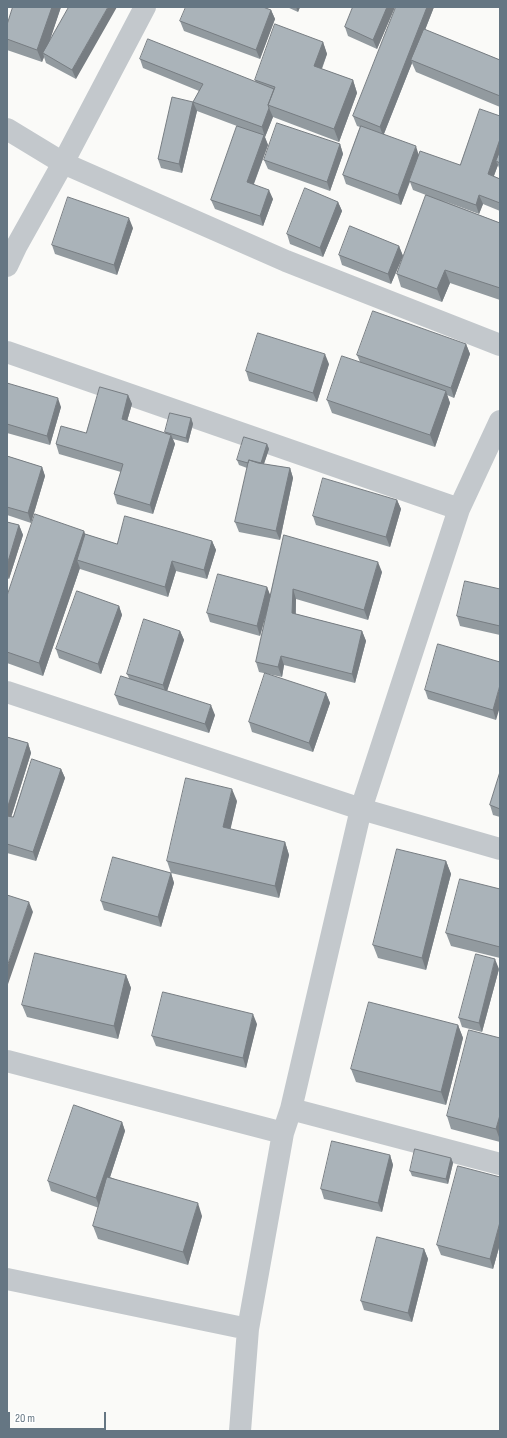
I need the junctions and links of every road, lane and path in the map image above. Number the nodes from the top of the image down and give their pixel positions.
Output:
1 (145, 7) edge
2 (7, 129) edge
3 (63, 163) junction
4 (7, 266) edge
5 (500, 345) edge
6 (7, 352) edge
7 (500, 421) edge
8 (459, 509) junction
9 (7, 692) edge
10 (361, 809) junction
11 (500, 849) edge
12 (7, 1061) edge
13 (291, 1109) junction
14 (283, 1133) junction
15 (500, 1164) edge
16 (7, 1279) edge
17 (248, 1329) junction
18 (240, 1431) edge

1 - 3 street
2 - 3 street
3 - 4 street
3 - 5 street
6 - 8 street
7 - 8 street
8 - 10 street
9 - 10 street
10 - 11 street
10 - 13 street
12 - 14 street
13 - 14 street
13 - 15 street
14 - 17 street
16 - 17 street
17 - 18 street

